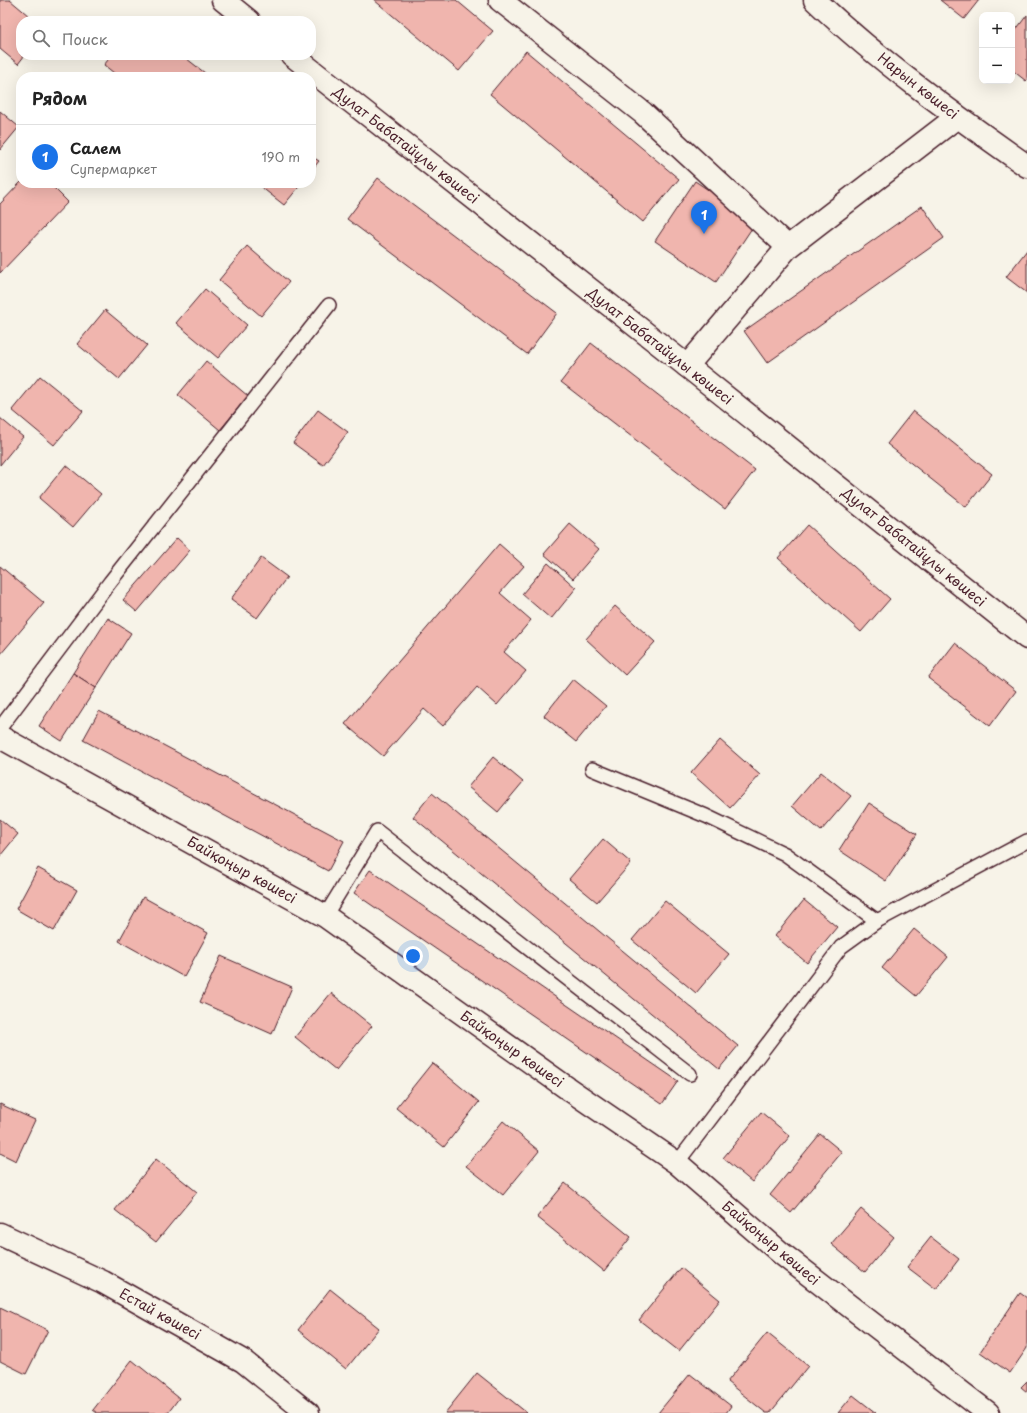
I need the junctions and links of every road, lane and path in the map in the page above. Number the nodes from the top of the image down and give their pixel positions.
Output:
1 (500, 0) edge
2 (815, 0) edge
3 (226, 1) edge
4 (243, 16) edge
5 (298, 60) edge
6 (314, 72) edge
7 (316, 74) edge
8 (957, 117) junction
9 (1027, 166) edge
10 (788, 247) junction
11 (329, 305) dead end
12 (686, 366) junction
13 (1027, 638) edge
14 (0, 728) edge
15 (0, 737) edge
16 (592, 769) dead end
17 (1027, 841) edge
18 (325, 916) junction
19 (877, 921) junction
20 (690, 1074) dead end
21 (677, 1163) junction
22 (0, 1234) edge
23 (308, 1413) edge
24 (988, 1413) edge

1 - 10 street
2 - 8 street, Нарын көшесі
3 - 4 street
5 - 6 street, Дулат Бабатайұлы көшесі
7 - 12 street, Дулат Бабатайұлы көшесі
8 - 9 street, Нарын көшесі
8 - 10 street
10 - 12 street
11 - 14 lane
12 - 13 street, Дулат Бабатайұлы көшесі
15 - 18 street, Байқоңыр көшесі
16 - 19 lane
17 - 19 lane
18 - 20 lane
18 - 21 street, Байқоңыр көшесі
19 - 21 lane
21 - 24 street, Байқоңыр көшесі
22 - 23 street, Естай көшесі

